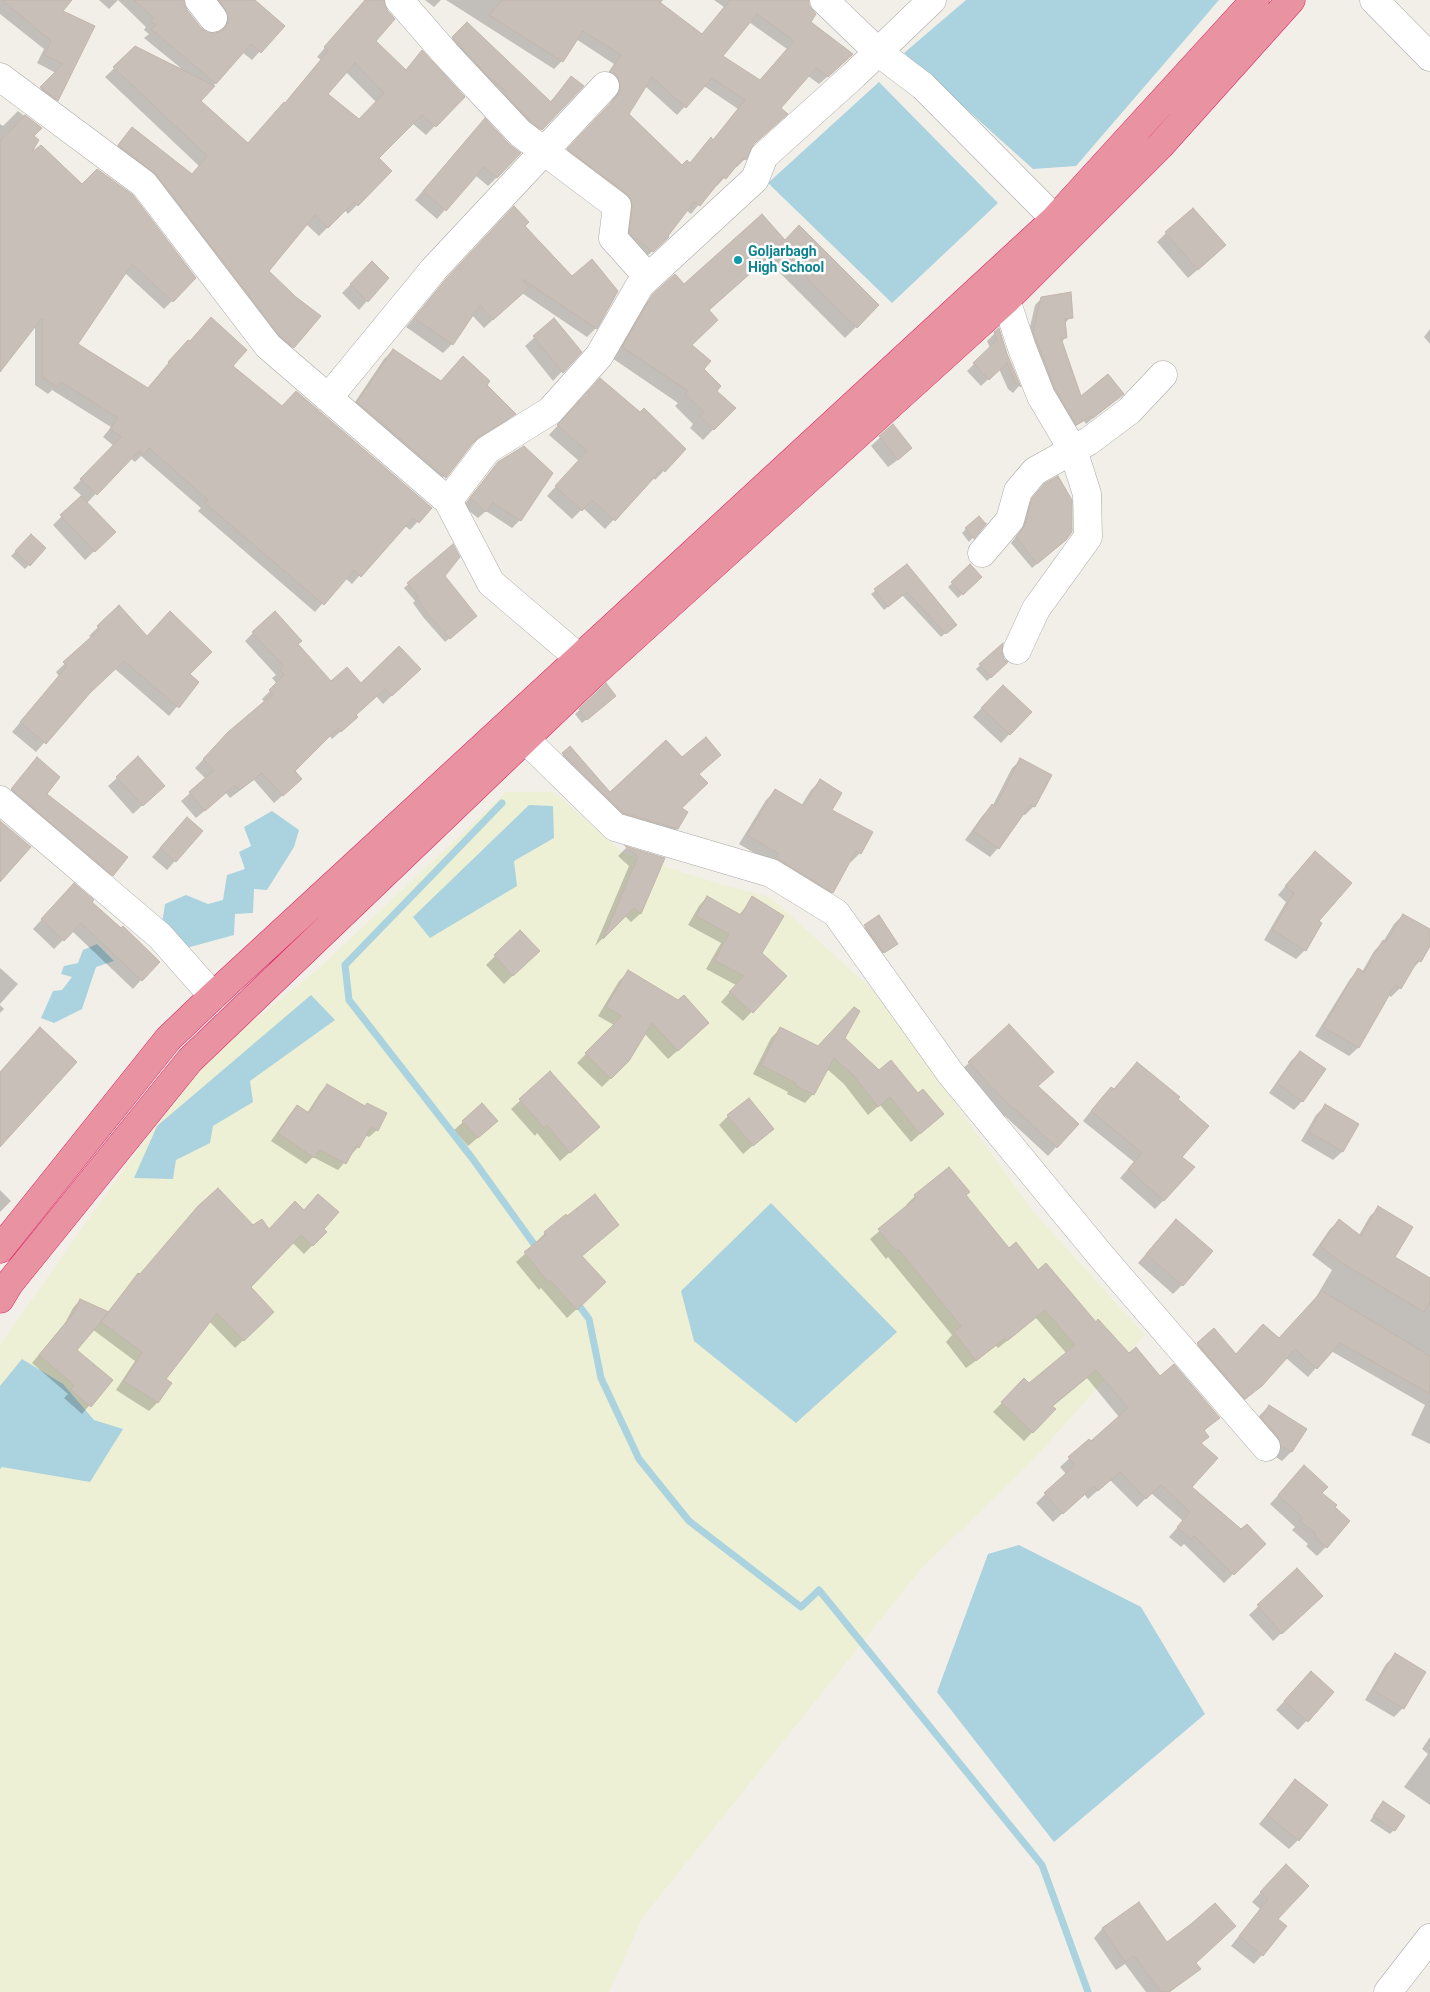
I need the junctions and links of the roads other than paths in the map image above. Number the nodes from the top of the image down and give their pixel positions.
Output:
1 (399, 0) edge
2 (824, 0) edge
3 (932, 0) edge
4 (1256, 0) edge
5 (1291, 0) edge
6 (1374, 0) edge
7 (878, 52) junction
8 (1430, 57) edge
9 (0, 76) edge
10 (605, 86) dead end
11 (545, 150) junction
12 (1055, 219) junction
13 (648, 277) junction
14 (1006, 300) junction
15 (1163, 375) dead end
16 (328, 398) junction
17 (1073, 450) junction
18 (448, 501) junction
19 (982, 553) dead end
20 (1017, 650) dead end
21 (579, 658) junction
22 (524, 738) junction
23 (0, 800) edge
24 (212, 996) junction
25 (0, 1249) edge
26 (0, 1299) edge
27 (1266, 1447) dead end
28 (1430, 1938) edge
29 (1388, 1992) edge

1 - 11 street
2 - 7 street
3 - 7 street
4 - 12 highway
5 - 14 highway
6 - 8 street
7 - 12 street
7 - 13 street
9 - 16 street
10 - 11 street
11 - 13 street
11 - 16 street
12 - 21 highway
13 - 18 street
14 - 17 street
14 - 22 highway
15 - 17 street
16 - 18 street
17 - 19 street
17 - 20 street
18 - 21 street
21 - 24 highway
22 - 26 highway
22 - 27 street
23 - 24 street
24 - 25 highway
28 - 29 street

